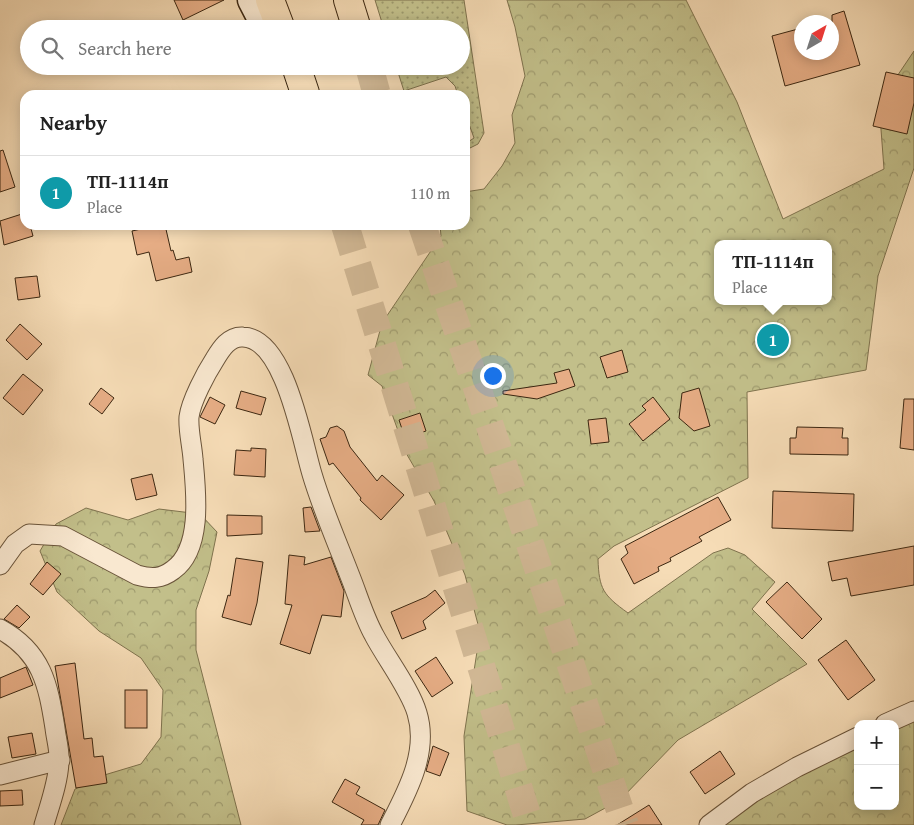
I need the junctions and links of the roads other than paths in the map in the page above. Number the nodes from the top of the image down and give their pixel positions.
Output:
1 (251, 0) edge
2 (270, 0) edge
3 (348, 0) edge
4 (352, 0) edge
5 (261, 20) edge
6 (278, 20) edge
7 (354, 20) edge
8 (355, 20) edge
9 (294, 75) edge
10 (299, 75) edge
11 (303, 90) edge
12 (304, 90) edge
13 (0, 565) edge
14 (0, 629) edge
15 (914, 711) edge
16 (895, 720) edge
17 (854, 739) edge
18 (60, 760) junction
19 (0, 775) edge
20 (44, 825) edge
21 (390, 825) edge
22 (709, 825) edge

1 - 5 main road
2 - 6 main road
3 - 7 main road
4 - 8 main road
9 - 11 main road
10 - 12 main road
13 - 21 street
14 - 18 street
15 - 16 street
17 - 22 street
18 - 19 street
18 - 20 street

